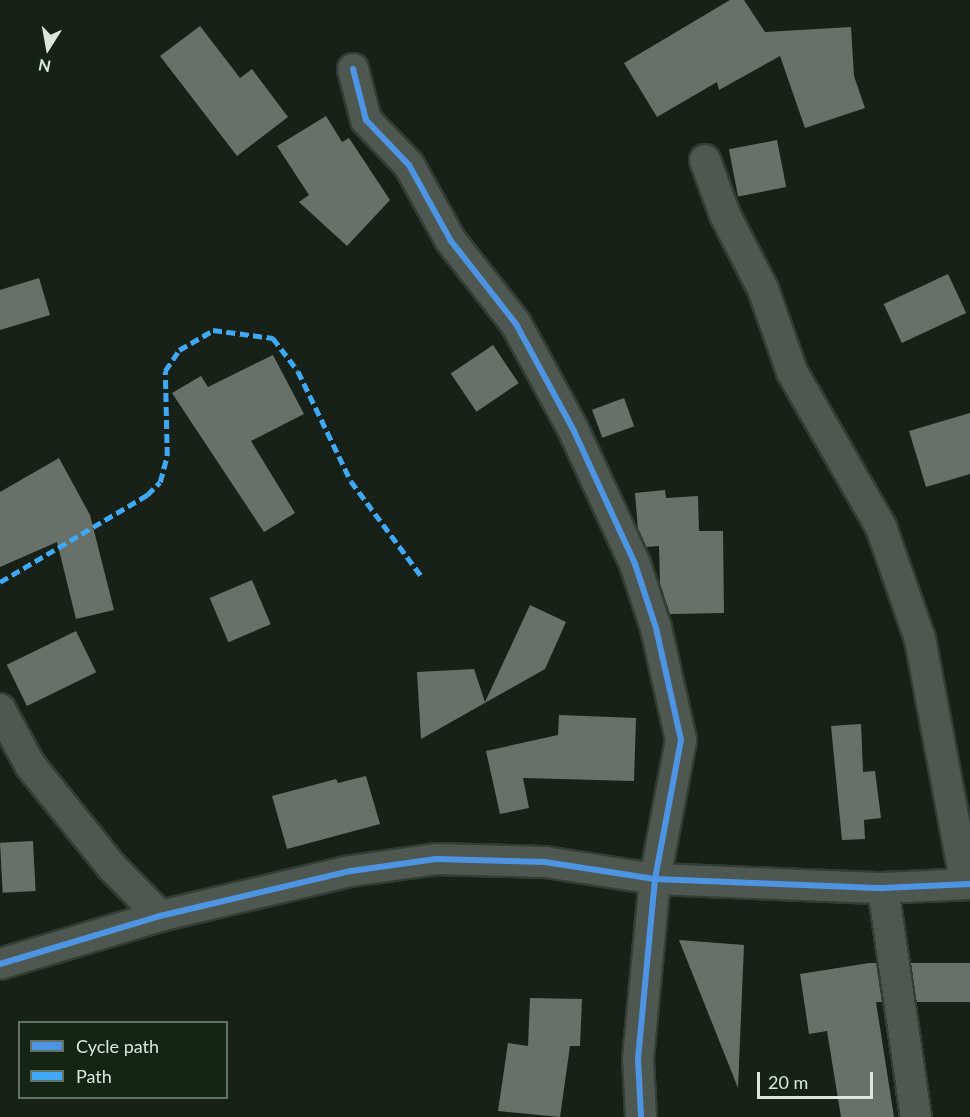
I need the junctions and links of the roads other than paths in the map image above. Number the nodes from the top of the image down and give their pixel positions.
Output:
1 (353, 69) dead end
2 (705, 160) dead end
3 (0, 709) edge
4 (655, 879) junction
5 (968, 884) edge
6 (883, 888) junction
7 (159, 916) junction
8 (0, 964) edge
9 (641, 1117) edge
10 (916, 1117) edge

1 - 4 street
2 - 5 street
3 - 7 street
4 - 6 street
4 - 7 street
4 - 9 street
5 - 6 street
6 - 10 street
7 - 8 street

